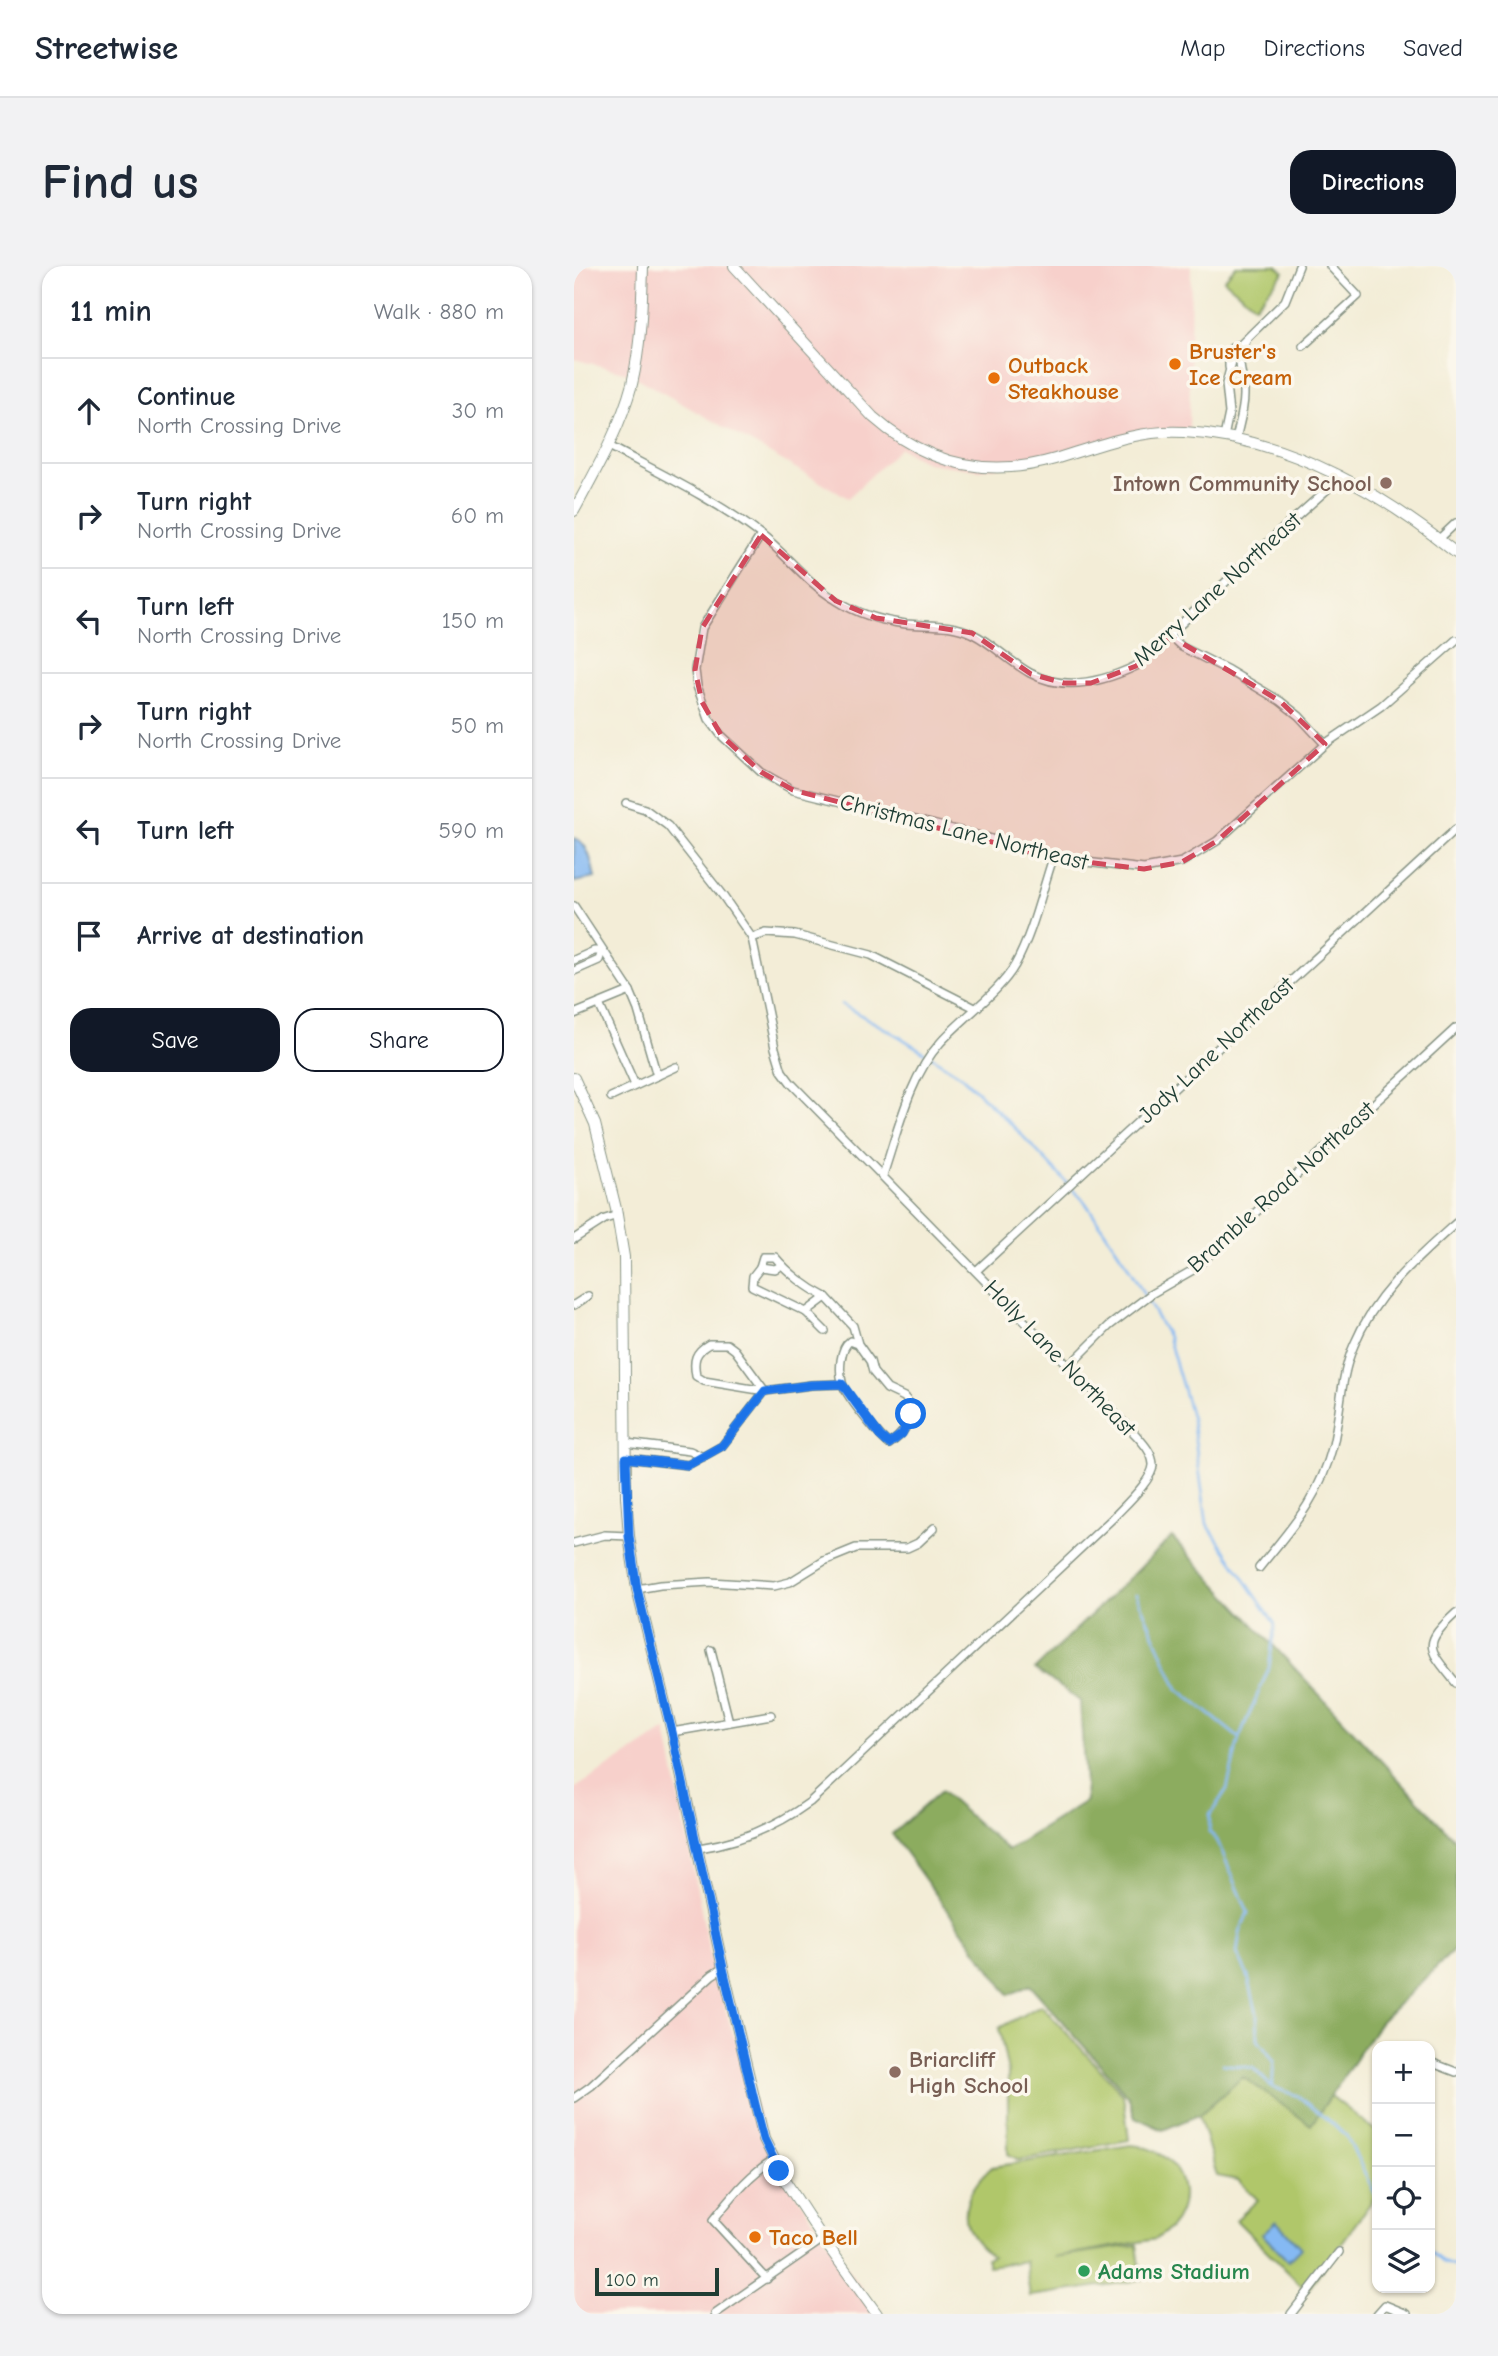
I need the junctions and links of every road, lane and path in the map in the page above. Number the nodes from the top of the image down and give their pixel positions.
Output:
1 (643, 266) edge
2 (734, 266) edge
3 (1299, 266) edge
4 (1330, 266) edge
5 (1246, 340) junction
6 (1303, 346) dead end
7 (1224, 437) junction
8 (1236, 439) junction
9 (609, 446) junction
10 (1339, 478) junction
11 (574, 511) edge
12 (1456, 523) edge
13 (761, 535) junction
14 (1439, 539) junction
15 (1456, 553) edge
16 (1170, 636) junction
17 (1456, 640) edge
18 (1325, 744) junction
19 (626, 803) dead end
20 (1456, 829) edge
21 (1053, 858) junction
22 (574, 906) edge
23 (576, 915) edge
24 (752, 938) junction
25 (602, 951) junction
26 (574, 960) edge
27 (574, 971) edge
28 (630, 991) junction
29 (599, 1004) junction
30 (975, 1008) junction
31 (574, 1014) edge
32 (1456, 1028) edge
33 (676, 1067) dead end
34 (657, 1076) junction
35 (574, 1078) edge
36 (635, 1085) junction
37 (611, 1097) dead end
38 (883, 1175) junction
39 (618, 1215) junction
40 (1456, 1223) edge
41 (574, 1239) edge
42 (976, 1271) junction
43 (588, 1296) dead end
44 (827, 1297) junction
45 (574, 1305) edge
46 (806, 1312) junction
47 (825, 1331) dead end
48 (858, 1343) junction
49 (1069, 1366) junction
50 (842, 1384) junction
51 (765, 1391) junction
52 (626, 1443) junction
53 (702, 1457) junction
54 (626, 1458) junction
55 (933, 1528) dead end
56 (629, 1536) junction
57 (574, 1543) edge
58 (1259, 1567) dead end
59 (637, 1589) junction
60 (1456, 1613) edge
61 (711, 1650) dead end
62 (1456, 1683) edge
63 (771, 1715) dead end
64 (729, 1722) junction
65 (672, 1732) junction
66 (699, 1848) junction
67 (723, 1968) junction
68 (1435, 2064) edge
69 (1456, 2072) edge
70 (574, 2098) edge
71 (773, 2160) junction
72 (823, 2239) junction
73 (1339, 2252) dead end
74 (767, 2279) junction
75 (715, 2314) edge
76 (877, 2314) edge
77 (1291, 2314) edge
78 (1377, 2314) edge
79 (1407, 2314) edge

1 - 9 main road
2 - 7 main road
3 - 5 street
4 - 6 street
5 - 7 street
5 - 8 street
7 - 8 main road
8 - 10 main road
9 - 11 main road
9 - 13 street, Merry Lane Northeast
10 - 14 main road
10 - 16 street, Merry Lane Northeast
12 - 14 street
13 - 16 street, Merry Lane Northeast
13 - 21 street, Christmas Lane Northeast
14 - 15 main road
16 - 18 street
17 - 18 street, Christmas Lane Northeast
18 - 21 street, Christmas Lane Northeast
19 - 24 street
20 - 42 street, Jody Lane Northeast
21 - 30 street
22 - 23 street
23 - 25 street
24 - 30 street
24 - 38 street, Holly Lane Northeast
25 - 26 street
25 - 27 street
25 - 28 street
28 - 29 street
28 - 34 street
29 - 31 street
29 - 36 street
30 - 38 street
32 - 49 street, Bramble Road Northeast
33 - 34 street
34 - 36 street
35 - 39 main road
36 - 37 street
38 - 42 street, Holly Lane Northeast
39 - 41 street
39 - 52 main road
40 - 58 street
42 - 49 street, Holly Lane Northeast
43 - 45 street
44 - 46 street
44 - 46 street
44 - 48 street
46 - 47 street
48 - 50 street
48 - 50 street
49 - 66 street, Holly Lane Northeast
50 - 51 street
51 - 51 street
51 - 53 street
52 - 53 street
52 - 54 main road
53 - 54 street
54 - 56 main road
55 - 59 street
56 - 57 street
56 - 59 main road
59 - 65 main road
60 - 62 street
61 - 64 street
63 - 64 street
64 - 65 street
65 - 66 main road
66 - 67 main road
67 - 70 street
67 - 71 main road
68 - 69 street
71 - 72 main road
71 - 74 street
72 - 74 street
72 - 76 main road
73 - 77 street
74 - 75 street
78 - 79 street

